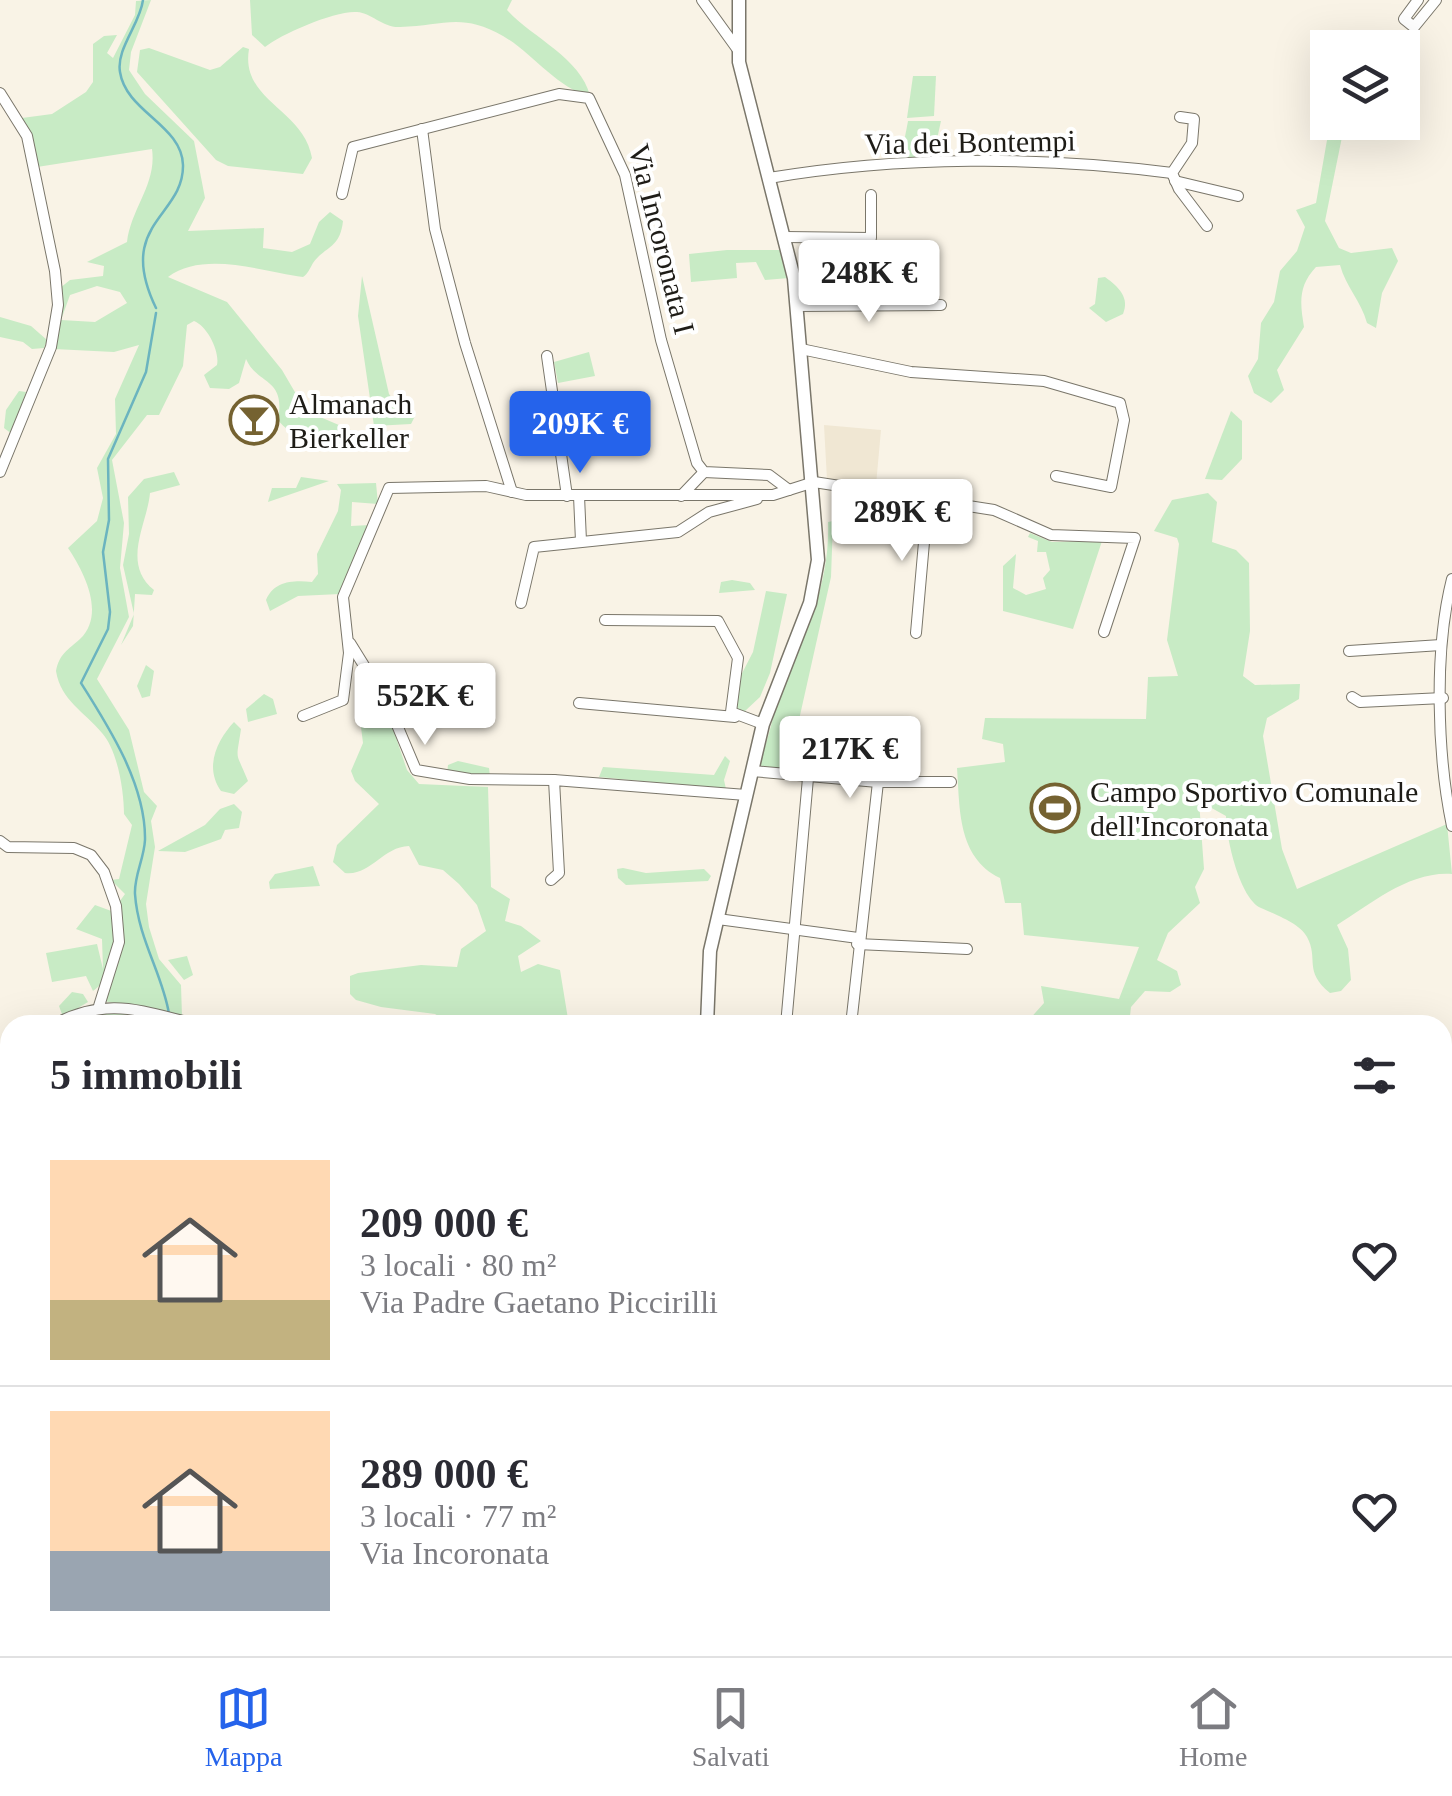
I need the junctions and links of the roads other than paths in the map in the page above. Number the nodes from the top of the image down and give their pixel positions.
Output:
1 (702, 0) edge
2 (739, 0) edge
3 (1418, 0) edge
4 (1436, 0) edge
5 (738, 50) junction
6 (0, 93) edge
7 (1180, 116) dead end
8 (422, 130) junction
9 (1174, 177) junction
10 (769, 178) junction
11 (342, 194) dead end
12 (871, 194) dead end
13 (1238, 196) dead end
14 (1207, 226) dead end
15 (785, 237) junction
16 (941, 304) dead end
17 (796, 306) junction
18 (801, 349) junction
19 (547, 356) dead end
20 (0, 472) edge
21 (704, 472) junction
22 (1056, 476) dead end
23 (814, 482) junction
24 (789, 490) junction
25 (512, 492) junction
26 (773, 495) junction
27 (573, 496) junction
28 (681, 496) junction
29 (928, 497) junction
30 (581, 541) junction
31 (1452, 579) edge
32 (521, 603) dead end
33 (605, 620) dead end
34 (1104, 632) dead end
35 (916, 633) dead end
36 (348, 640) junction
37 (1441, 644) junction
38 (1349, 652) dead end
39 (1352, 697) dead end
40 (1443, 698) junction
41 (578, 703) dead end
42 (302, 716) dead end
43 (735, 717) junction
44 (762, 724) junction
45 (752, 771) junction
46 (808, 778) junction
47 (554, 780) junction
48 (878, 782) junction
49 (951, 782) dead end
50 (746, 794) junction
51 (1452, 826) edge
52 (0, 841) edge
53 (550, 880) dead end
54 (718, 919) junction
55 (794, 930) junction
56 (858, 941) junction
57 (967, 949) dead end
58 (99, 1006) junction
59 (77, 1015) edge
60 (153, 1015) edge
61 (708, 1015) edge
62 (787, 1015) edge
63 (852, 1015) edge

1 - 5 street
2 - 5 main road
3 - 4 street
5 - 10 main road
6 - 20 street
7 - 9 street
8 - 11 street, Via Incoronata I
8 - 21 street, Via Incoronata I
8 - 25 street
9 - 10 street, Via dei Bontempi
9 - 13 street, Via dei Bontempi
9 - 14 street
10 - 15 main road
12 - 15 street
15 - 17 main road
16 - 17 street
17 - 18 main road
18 - 22 street
18 - 23 main road
19 - 27 street
21 - 24 street
21 - 28 street
23 - 24 street
23 - 29 street
23 - 44 main road
24 - 26 street
25 - 27 street
25 - 36 street
26 - 28 street
26 - 30 street
27 - 28 street
27 - 30 street
29 - 34 street
29 - 35 street
30 - 32 street
31 - 37 street
33 - 43 street
36 - 42 street
36 - 47 street
37 - 38 street
37 - 40 street
39 - 40 street
40 - 51 street
41 - 43 street
43 - 44 street
44 - 45 main road
45 - 46 street
45 - 50 main road
46 - 48 street
46 - 55 street
47 - 50 street
47 - 53 street
48 - 49 street
48 - 56 street
50 - 54 main road
52 - 58 street
54 - 55 street
54 - 61 main road
55 - 56 street
55 - 62 street
56 - 57 street
56 - 63 street
58 - 59 street
58 - 60 street

